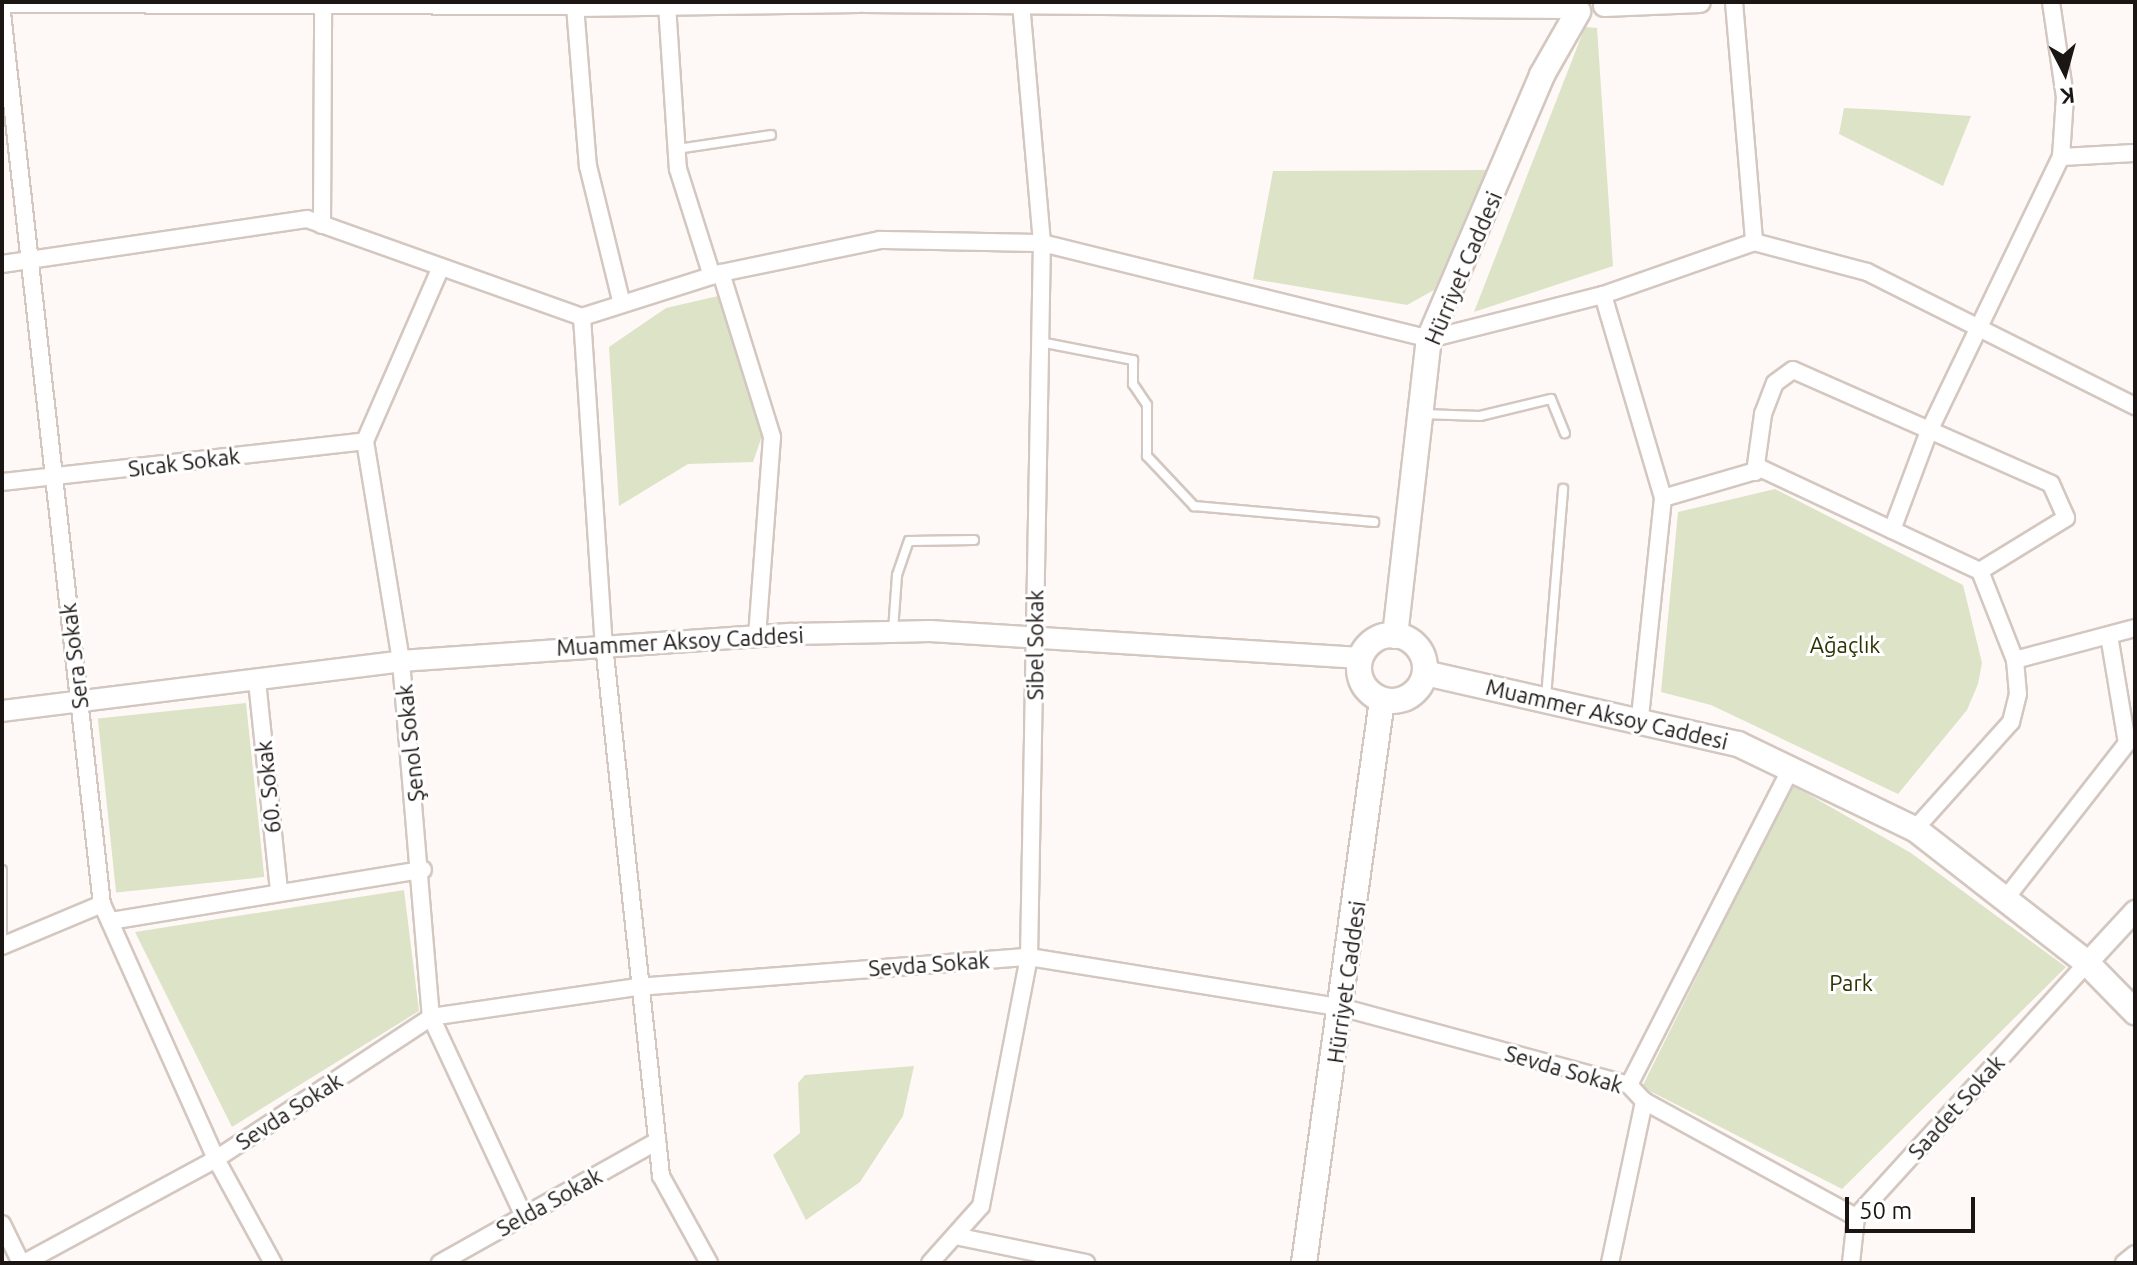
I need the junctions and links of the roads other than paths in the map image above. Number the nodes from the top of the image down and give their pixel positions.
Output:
1 (861, 2) edge
2 (1700, 2) edge
3 (1734, 2) edge
4 (2051, 2) edge
5 (1021, 3) edge
6 (2, 4) edge
7 (279, 4) edge
8 (579, 4) edge
9 (1606, 4) edge
10 (667, 5) junction
11 (323, 7) junction
12 (1567, 7) edge
13 (2, 13) edge
14 (771, 135) dead end
15 (677, 149) junction
16 (2135, 153) edge
17 (2061, 157) junction
18 (322, 225) junction
19 (1754, 242) junction
20 (1042, 243) junction
21 (27, 260) junction
22 (2, 264) edge
23 (441, 267) junction
24 (717, 274) junction
25 (1603, 295) junction
26 (622, 304) junction
27 (582, 317) junction
28 (1983, 326) junction
29 (1429, 339) junction
30 (1040, 342) junction
31 (2135, 406) edge
32 (1420, 414) junction
33 (1929, 431) junction
34 (1565, 433) dead end
35 (365, 441) junction
36 (1755, 472) junction
37 (53, 477) junction
38 (2, 482) edge
39 (1563, 489) dead end
40 (1663, 498) junction
41 (1374, 522) dead end
42 (1892, 530) junction
43 (974, 540) dead end
44 (1980, 571) junction
45 (2135, 628) edge
46 (893, 632) junction
47 (1033, 635) junction
48 (2109, 635) junction
49 (757, 636) junction
50 (1395, 636) junction
51 (604, 645) junction
52 (1360, 658) junction
53 (2015, 660) junction
54 (401, 661) junction
55 (1425, 673) junction
56 (257, 681) junction
57 (1546, 698) junction
58 (1382, 700) junction
59 (79, 702) junction
60 (2, 711) edge
61 (1640, 718) junction
62 (1790, 770) junction
63 (1915, 829) junction
64 (2, 870) edge
65 (423, 870) junction
66 (279, 892) junction
67 (2006, 898) junction
68 (102, 904) junction
69 (2135, 911) edge
70 (3, 921) edge
71 (110, 921) junction
72 (2, 944) edge
73 (1029, 957) junction
74 (2087, 963) junction
75 (637, 987) junction
76 (1344, 1008) junction
77 (2135, 1012) edge
78 (431, 1017) junction
79 (1629, 1085) junction
80 (1644, 1101) junction
81 (657, 1141) junction
82 (216, 1159) junction
83 (524, 1216) junction
84 (1856, 1217) junction
85 (2, 1224) edge
86 (960, 1237) junction
87 (2135, 1254) edge
88 (22, 1263) edge
89 (273, 1263) edge
90 (440, 1263) edge
91 (709, 1263) edge
92 (930, 1263) edge
93 (1086, 1263) edge
94 (1304, 1263) edge
95 (1610, 1263) edge
96 (1851, 1263) edge
97 (2124, 1263) edge

1 - 5 street
1 - 10 street
2 - 9 street
3 - 19 street
4 - 17 street
5 - 12 street
5 - 20 street, Sibel Sokak
6 - 7 street
7 - 11 street
8 - 10 street
8 - 11 street
8 - 26 street
9 - 12 street
10 - 15 street
11 - 18 street
12 - 29 main road, Hürriyet Caddesi
13 - 21 street, Sera Sokak
14 - 15 lane
15 - 24 street
16 - 17 street
17 - 28 street
18 - 21 street
18 - 23 street
19 - 25 street
19 - 28 street
20 - 24 street
20 - 29 street
20 - 30 street, Sibel Sokak
21 - 22 street
21 - 37 street, Sera Sokak
23 - 27 street
23 - 35 street
24 - 26 street
24 - 49 street
25 - 29 street
25 - 40 street
26 - 27 street
27 - 51 street
28 - 31 street
28 - 33 street
29 - 32 main road, Hürriyet Caddesi
30 - 41 lane
30 - 47 street, Sibel Sokak
32 - 34 lane
32 - 50 main road, Hürriyet Caddesi
33 - 36 street
33 - 42 street
33 - 44 street
35 - 37 street, Sıcak Sokak
35 - 54 street, Şenol Sokak
36 - 40 street
36 - 42 street
37 - 38 street, Sıcak Sokak
37 - 59 street, Sera Sokak
39 - 57 lane
40 - 61 street
42 - 44 street
43 - 46 lane
44 - 53 street
45 - 48 street
46 - 47 street, Muammer Aksoy Caddesi
46 - 49 street, Muammer Aksoy Caddesi
47 - 52 street, Muammer Aksoy Caddesi
47 - 73 street, Sibel Sokak
48 - 53 street
48 - 67 street
49 - 51 street, Muammer Aksoy Caddesi
50 - 52 main road
50 - 55 main road
51 - 54 street, Muammer Aksoy Caddesi
51 - 75 street
52 - 58 main road
53 - 63 street
54 - 56 street, Muammer Aksoy Caddesi
54 - 65 street, Şenol Sokak
55 - 57 main road, Muammer Aksoy Caddesi
55 - 58 main road
56 - 59 street, Muammer Aksoy Caddesi
56 - 66 street, 60. Sokak
57 - 61 main road, Muammer Aksoy Caddesi
58 - 76 main road, Hürriyet Caddesi
59 - 60 street, Muammer Aksoy Caddesi
59 - 68 street, Sera Sokak
61 - 62 main road, Muammer Aksoy Caddesi
62 - 63 main road, Muammer Aksoy Caddesi
62 - 79 street
63 - 67 main road, Muammer Aksoy Caddesi
64 - 70 lane
65 - 66 street
65 - 78 street, Şenol Sokak
66 - 71 street
67 - 74 main road, Muammer Aksoy Caddesi
68 - 71 street, Sera Sokak
68 - 72 street
69 - 74 street
70 - 72 lane
71 - 82 street, Sera Sokak
73 - 75 street, Sevda Sokak
73 - 76 street, Sevda Sokak
73 - 86 street, Sibel Sokak
74 - 77 main road, Muammer Aksoy Caddesi
74 - 84 street, Saadet Sokak
75 - 78 street, Sevda Sokak
75 - 81 street
76 - 79 street, Sevda Sokak
76 - 94 main road, Hürriyet Caddesi
78 - 82 street, Sevda Sokak
78 - 83 street, Şenol Sokak
79 - 80 street, Sevda Sokak
80 - 84 street, Sevda Sokak
80 - 95 street
81 - 83 street, Selda Sokak
81 - 91 street
82 - 88 street, Sevda Sokak
82 - 89 street, Sera Sokak
83 - 90 street, Selda Sokak
84 - 96 street
85 - 88 street
86 - 92 street, Sibel Sokak
86 - 93 street
87 - 97 street

